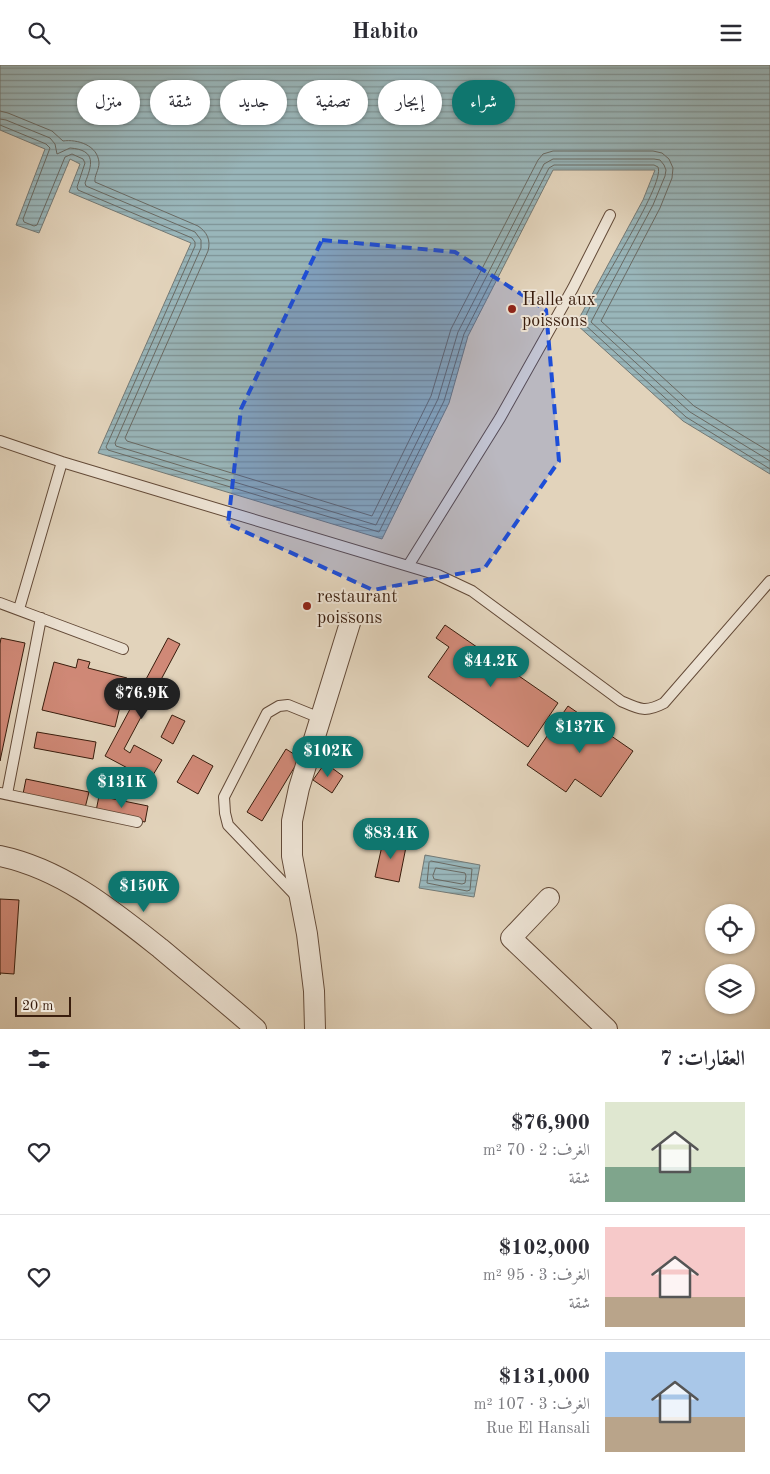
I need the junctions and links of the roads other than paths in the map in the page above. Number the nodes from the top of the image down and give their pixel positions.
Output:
1 (610, 215) dead end
2 (0, 441) edge
3 (62, 462) junction
4 (408, 566) junction
5 (770, 581) edge
6 (0, 603) edge
7 (18, 609) junction
8 (41, 618) junction
9 (350, 623) dead end
10 (123, 649) dead end
11 (320, 718) junction
12 (4, 794) edge
13 (137, 822) dead end
14 (0, 856) edge
15 (549, 898) dead end
16 (299, 899) junction
17 (256, 1029) edge
18 (315, 1029) edge
19 (607, 1029) edge

1 - 4 lane
2 - 3 lane
3 - 4 lane
3 - 7 lane
4 - 5 lane
6 - 7 lane
7 - 8 lane
8 - 10 lane
8 - 12 lane
9 - 11 street
11 - 16 street
11 - 16 lane
12 - 13 lane
14 - 17 street
15 - 19 street
16 - 18 street

